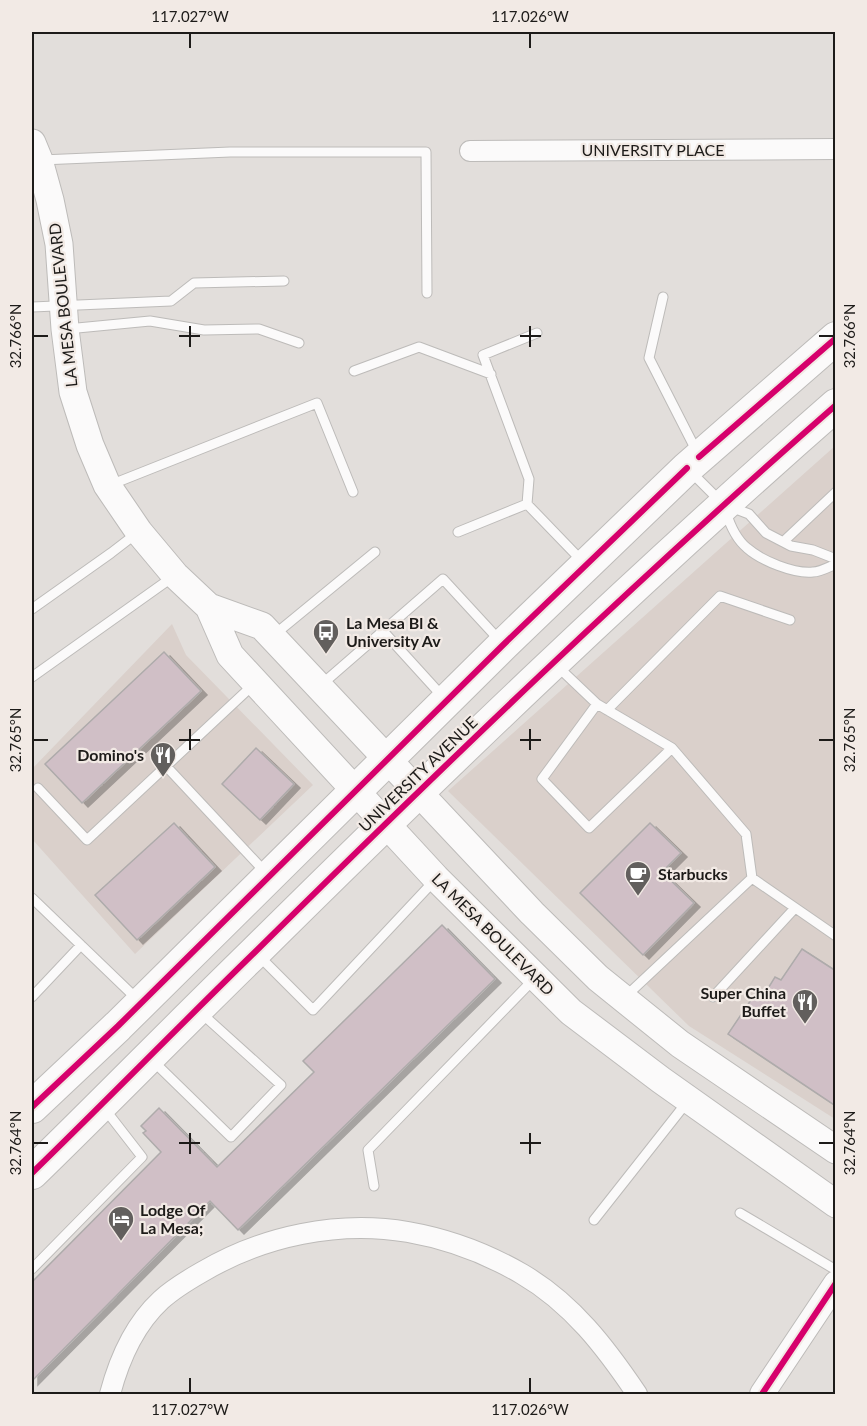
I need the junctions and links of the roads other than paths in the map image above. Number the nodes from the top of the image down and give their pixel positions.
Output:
1 (836, 149) edge
2 (35, 151) edge
3 (470, 151) dead end
4 (284, 281) dead end
5 (427, 293) dead end
6 (663, 297) dead end
7 (32, 307) edge
8 (64, 317) junction
9 (537, 333) dead end
10 (836, 338) edge
11 (299, 343) dead end
12 (354, 371) dead end
13 (490, 374) junction
14 (836, 405) edge
15 (693, 462) junction
16 (107, 485) junction
17 (353, 492) dead end
18 (836, 492) edge
19 (527, 504) junction
20 (723, 504) junction
21 (139, 532) junction
22 (458, 532) dead end
23 (783, 542) junction
24 (375, 552) dead end
25 (836, 559) edge
26 (836, 564) edge
27 (586, 565) junction
28 (175, 575) junction
29 (209, 607) junction
30 (32, 609) edge
31 (790, 620) dead end
32 (383, 632) junction
33 (272, 637) junction
34 (503, 645) junction
35 (553, 662) junction
36 (32, 677) edge
37 (256, 682) junction
38 (319, 687) junction
39 (447, 701) junction
40 (597, 704) junction
41 (607, 710) junction
42 (672, 748) junction
43 (388, 759) junction
44 (166, 766) junction
45 (38, 788) dead end
46 (356, 791) junction
47 (419, 792) junction
48 (386, 824) junction
49 (269, 876) junction
50 (436, 878) junction
51 (752, 878) junction
52 (32, 898) edge
53 (795, 908) junction
54 (836, 936) edge
55 (81, 945) junction
56 (255, 952) junction
57 (536, 977) junction
58 (713, 997) dead end
59 (32, 998) edge
60 (623, 998) junction
61 (140, 1003) junction
62 (197, 1009) junction
63 (149, 1058) junction
64 (688, 1100) junction
65 (102, 1106) junction
66 (32, 1107) edge
67 (835, 1149) edge
68 (32, 1173) edge
69 (374, 1186) dead end
70 (836, 1204) edge
71 (740, 1213) dead end
72 (594, 1220) dead end
73 (32, 1269) edge
74 (836, 1270) edge
75 (836, 1283) edge
76 (110, 1395) edge
77 (637, 1395) edge
78 (762, 1395) edge

1 - 3 street, UNIVERSITY PLACE
2 - 5 lane
2 - 8 main road, LA MESA BOULEVARD
4 - 8 lane
6 - 15 lane
7 - 8 lane
8 - 11 lane
8 - 16 main road, LA MESA BOULEVARD
9 - 13 lane
10 - 15 main road, UNIVERSITY AVENUE
12 - 13 lane
13 - 19 lane
14 - 20 main road, UNIVERSITY AVENUE
15 - 20 lane
15 - 27 main road, UNIVERSITY AVENUE
16 - 17 lane
16 - 21 main road, LA MESA BOULEVARD
18 - 23 lane
19 - 22 lane
19 - 27 lane
20 - 23 lane
20 - 26 lane
20 - 35 main road, UNIVERSITY AVENUE
21 - 28 main road, LA MESA BOULEVARD
21 - 30 lane
23 - 25 lane
24 - 33 lane
27 - 34 main road, UNIVERSITY AVENUE
28 - 29 main road, LA MESA BOULEVARD
28 - 36 lane
29 - 33 main road, LA MESA BOULEVARD
29 - 37 main road, LA MESA BOULEVARD
31 - 41 lane
32 - 34 lane
32 - 38 lane
32 - 39 lane
33 - 38 main road, LA MESA BOULEVARD
34 - 39 main road, UNIVERSITY AVENUE
35 - 40 lane
35 - 47 main road, UNIVERSITY AVENUE
37 - 44 lane
37 - 46 main road, LA MESA BOULEVARD
38 - 43 main road, LA MESA BOULEVARD
39 - 43 main road, UNIVERSITY AVENUE
40 - 41 lane
40 - 42 lane
41 - 42 lane
42 - 51 lane
43 - 46 main road, UNIVERSITY AVENUE
43 - 47 main road, LA MESA BOULEVARD
44 - 45 lane
44 - 49 lane
46 - 48 main road, LA MESA BOULEVARD
46 - 49 main road, UNIVERSITY AVENUE
47 - 48 main road, UNIVERSITY AVENUE
47 - 60 main road, LA MESA BOULEVARD
48 - 50 main road, LA MESA BOULEVARD
48 - 56 main road, UNIVERSITY AVENUE
49 - 61 main road, UNIVERSITY AVENUE
50 - 56 lane
50 - 57 main road, LA MESA BOULEVARD
51 - 53 lane
51 - 60 lane
52 - 55 lane
53 - 54 lane
53 - 58 lane
55 - 59 lane
55 - 61 lane
56 - 62 main road, UNIVERSITY AVENUE
57 - 64 main road, LA MESA BOULEVARD
57 - 69 lane
60 - 67 main road, LA MESA BOULEVARD
61 - 66 main road, UNIVERSITY AVENUE
62 - 63 main road, UNIVERSITY AVENUE
62 - 63 lane
63 - 65 main road, UNIVERSITY AVENUE
64 - 70 main road, LA MESA BOULEVARD
64 - 72 lane
65 - 68 main road, UNIVERSITY AVENUE
65 - 73 lane
71 - 74 lane
75 - 78 street
76 - 77 street

